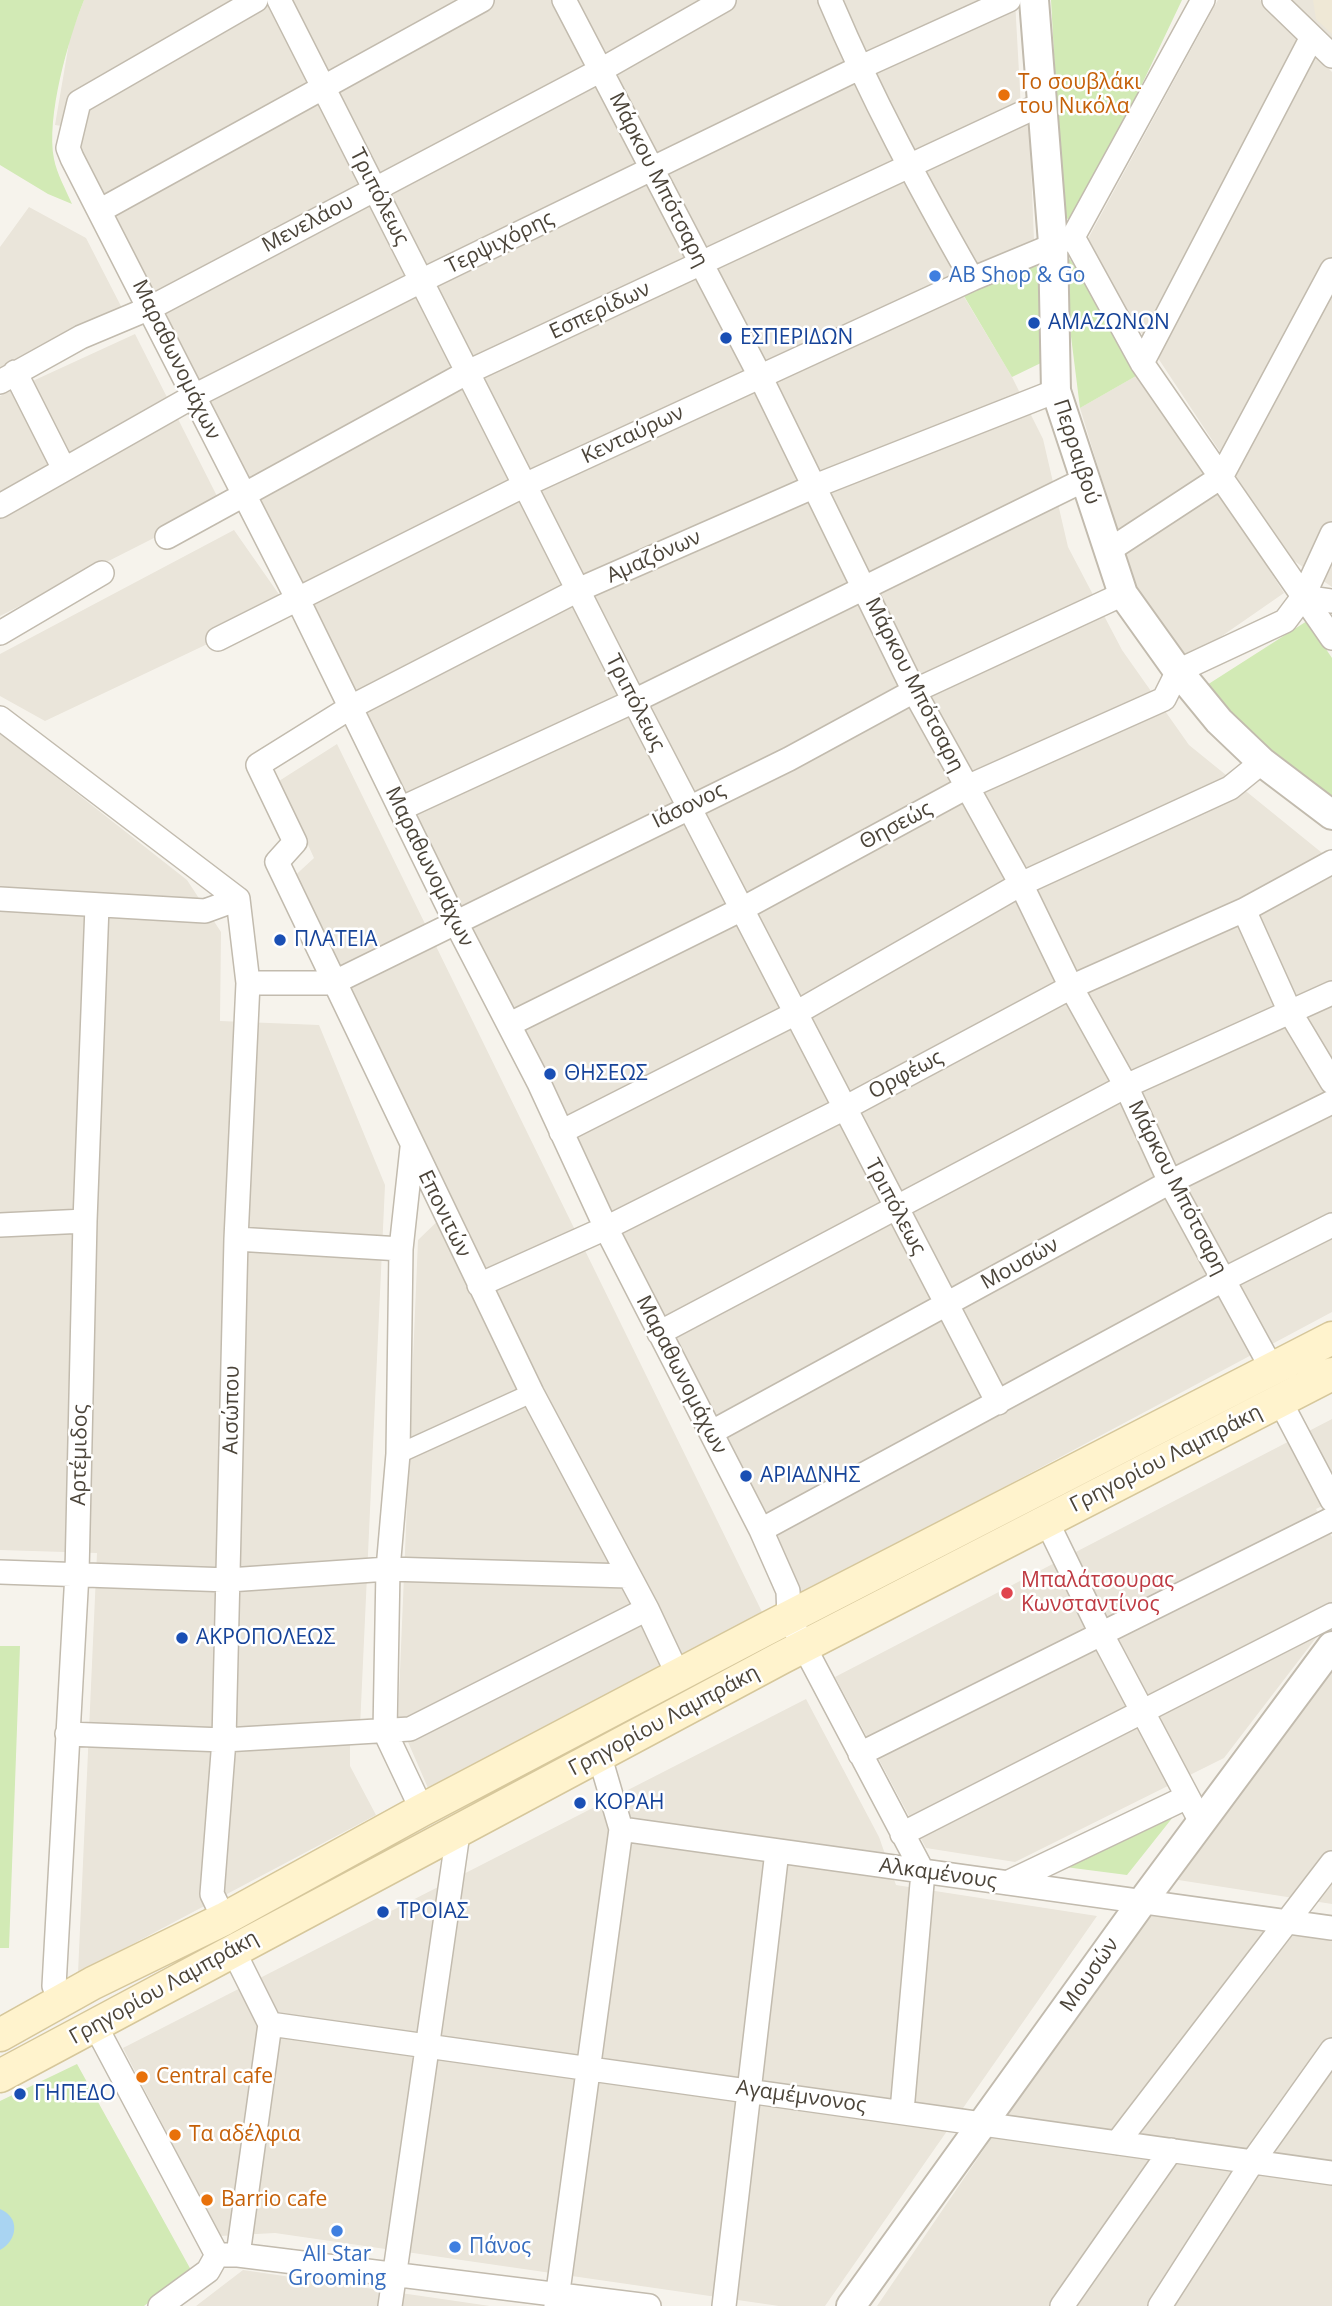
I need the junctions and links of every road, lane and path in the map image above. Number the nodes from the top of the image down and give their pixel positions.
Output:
1 (256, 0) edge
2 (279, 0) edge
3 (482, 0) edge
4 (564, 0) edge
5 (724, 0) edge
6 (830, 0) edge
7 (1009, 0) edge
8 (1034, 0) edge
9 (1203, 0) edge
10 (1273, 0) edge
11 (1312, 37) junction
12 (1332, 56) edge
13 (859, 68) junction
14 (601, 70) junction
15 (324, 87) junction
16 (1044, 103) junction
17 (907, 166) junction
18 (653, 169) junction
19 (374, 190) junction
20 (101, 210) junction
21 (1063, 240) junction
22 (701, 264) junction
23 (1332, 270) edge
24 (423, 279) junction
25 (972, 279) junction
26 (150, 308) junction
27 (1142, 363) junction
28 (468, 372) junction
29 (760, 376) junction
30 (8, 377) edge
31 (1056, 391) junction
32 (194, 396) junction
33 (64, 469) junction
34 (1221, 477) junction
35 (1084, 480) junction
36 (527, 484) junction
37 (815, 486) junction
38 (242, 495) junction
39 (0, 506) edge
40 (1332, 534) edge
41 (166, 537) dead end
42 (1108, 551) junction
43 (102, 573) dead end
44 (864, 589) junction
45 (578, 590) junction
46 (1123, 594) junction
47 (297, 597) junction
48 (1303, 597) junction
49 (1332, 601) edge
50 (0, 633) edge
51 (1332, 638) edge
52 (218, 639) dead end
53 (1178, 671) junction
54 (914, 691) junction
55 (634, 701) junction
56 (351, 706) junction
57 (0, 718) edge
58 (269, 756) joint
59 (1262, 762) junction
60 (967, 787) junction
61 (689, 806) junction
62 (400, 809) junction
63 (1332, 815) edge
64 (1332, 862) edge
65 (1021, 884) junction
66 (0, 899) edge
67 (238, 899) junction
68 (97, 906) junction
69 (742, 909) junction
70 (1244, 910) junction
71 (455, 920) junction
72 (333, 983) junction
73 (248, 984) junction
74 (1071, 987) junction
75 (1332, 993) edge
76 (1290, 1012) junction
77 (796, 1013) junction
78 (510, 1024) junction
79 (1332, 1082) edge
80 (1126, 1086) junction
81 (1332, 1102) edge
82 (843, 1109) junction
83 (561, 1132) junction
84 (412, 1148) junction
85 (1170, 1182) junction
86 (896, 1209) junction
87 (85, 1221) junction
88 (1332, 1224) edge
89 (0, 1225) edge
90 (606, 1228) junction
91 (236, 1239) junction
92 (401, 1249) junction
93 (1223, 1280) junction
94 (479, 1285) junction
95 (946, 1305) junction
96 (659, 1333) junction
97 (1332, 1338) edge
98 (1271, 1367) junction
99 (1332, 1374) edge
100 (532, 1393) junction
101 (1280, 1401) junction
102 (998, 1403) junction
103 (712, 1433) junction
104 (398, 1454) junction
105 (1332, 1500) edge
106 (1332, 1518) edge
107 (1046, 1520) junction
108 (761, 1530) junction
109 (388, 1569) junction
110 (0, 1572) edge
111 (77, 1573) junction
112 (628, 1576) junction
113 (229, 1580) junction
114 (647, 1609) junction
115 (1332, 1615) edge
116 (796, 1632) junction
117 (1101, 1633) junction
118 (1332, 1646) edge
119 (678, 1675) junction
120 (1141, 1710) junction
121 (385, 1732) junction
122 (67, 1734) junction
123 (224, 1740) junction
124 (599, 1754) junction
125 (860, 1754) junction
126 (1187, 1797) junction
127 (422, 1810) junction
128 (1201, 1822) junction
129 (621, 1829) junction
130 (458, 1833) junction
131 (902, 1833) junction
132 (777, 1852) junction
133 (1332, 1863) edge
134 (923, 1872) junction
135 (1007, 1883) junction
136 (1142, 1902) junction
137 (224, 1919) junction
138 (1286, 1922) junction
139 (1332, 1928) edge
140 (233, 1950) junction
141 (61, 2002) junction
142 (270, 2024) junction
143 (95, 2025) junction
144 (0, 2035) edge
145 (427, 2046) junction
146 (1332, 2050) edge
147 (589, 2068) junction
148 (0, 2076) edge
149 (749, 2090) junction
150 (902, 2111) junction
151 (985, 2123) junction
152 (1117, 2143) junction
153 (1171, 2150) junction
154 (1253, 2161) junction
155 (1332, 2173) edge
156 (221, 2261) junction
157 (395, 2275) junction
158 (557, 2300) edge
159 (160, 2306) edge
160 (390, 2306) edge
161 (649, 2306) edge
162 (724, 2306) edge
163 (851, 2306) edge
164 (1062, 2306) edge
165 (1160, 2306) edge

1 - 20 street, Μαραθωνομάχων
2 - 15 street, Τριπόλεως
3 - 15 street
4 - 14 street, Μάρκου Μπότσαρη
5 - 14 street, Μενελάου
6 - 13 street
7 - 13 street, Τερψιχόρης
8 - 16 street, Περραιβού
9 - 21 street
10 - 11 street
11 - 12 street
11 - 27 street
13 - 17 street
13 - 18 street, Τερψιχόρης
14 - 18 street, Μάρκου Μπότσαρη
14 - 19 street, Μενελάου
15 - 19 street, Τριπόλεως
15 - 20 street
16 - 17 street, Εσπερίδων
16 - 21 street, Περραιβού
17 - 22 street, Εσπερίδων
17 - 25 street
18 - 22 street, Μάρκου Μπότσαρη
18 - 24 street, Τερψιχόρης
19 - 24 street, Τριπόλεως
19 - 26 street, Μενελάου
20 - 26 street, Μαραθωνομάχων
21 - 25 street, Κενταύρων
21 - 27 street
21 - 31 street, Περραιβού
22 - 28 street, Εσπερίδων
22 - 29 street, Μάρκου Μπότσαρη
23 - 34 street
24 - 28 street, Τριπόλεως
24 - 32 street, Τερψιχόρης
25 - 29 street, Κενταύρων
26 - 30 street, Μενελάου
26 - 32 street, Μαραθωνομάχων
27 - 34 street
28 - 36 street, Τριπόλεως
28 - 38 street, Εσπερίδων
29 - 36 street, Κενταύρων
29 - 37 street, Μάρκου Μπότσαρη
30 - 33 street
31 - 35 street, Περραιβού
31 - 37 street, Αμαζόνων
32 - 33 street, Τερψιχόρης
32 - 38 street, Μαραθωνομάχων
33 - 39 street, Τερψιχόρης
34 - 42 street
34 - 48 street
35 - 42 street, Περραιβού
35 - 44 street
36 - 45 street, Τριπόλεως
36 - 47 street, Κενταύρων
37 - 44 street, Μάρκου Μπότσαρη
37 - 45 street, Αμαζόνων
38 - 41 street, Εσπερίδων
38 - 47 street, Μαραθωνομάχων
40 - 48 street
42 - 46 street, Περραιβού
43 - 50 street
44 - 54 street, Μάρκου Μπότσαρη
44 - 55 street
45 - 55 street, Τριπόλεως
45 - 56 street, Αμαζόνων
46 - 53 street, Περραιβού
46 - 54 street, Ιάσονος
47 - 52 street, Κενταύρων
47 - 56 street, Μαραθωνομάχων
48 - 49 street
48 - 51 street
48 - 53 street
53 - 59 street, Περραιβού
53 - 60 street, Θησεώς
54 - 60 street, Μάρκου Μπότσαρη
54 - 61 street, Ιάσονος
55 - 61 street, Τριπόλεως
55 - 62 street
56 - 58 street, Αμαζόνων
56 - 62 street, Μαραθωνομάχων
57 - 67 street
58 - 72 street, Επονιτών
59 - 63 street, Περραιβού
59 - 65 street
60 - 65 street, Μάρκου Μπότσαρη
60 - 69 street, Θησεώς
61 - 69 street, Τριπόλεως
61 - 71 street, Ιάσονος
62 - 71 street, Μαραθωνομάχων
64 - 70 street, Ορφέως
65 - 74 street, Μάρκου Μπότσαρη
65 - 77 street
66 - 68 street
67 - 68 street
67 - 73 street, Αισώπου
68 - 87 street, Αρτέμιδος
69 - 77 street, Τριπόλεως
69 - 78 street, Θησεώς
70 - 74 street, Ορφέως
70 - 76 street
71 - 72 street, Ιάσονος
71 - 78 street, Μαραθωνομάχων
72 - 73 street, Ιάσονος
72 - 84 street, Επονιτών
73 - 91 street, Αισώπου
74 - 80 street, Μάρκου Μπότσαρη
74 - 82 street, Ορφέως
75 - 76 street
76 - 79 street
76 - 80 street
77 - 82 street, Τριπόλεως
77 - 83 street
78 - 83 street, Μαραθωνομάχων
80 - 85 street, Μάρκου Μπότσαρη
80 - 86 street
81 - 85 street, Μουσών
82 - 86 street, Τριπόλεως
82 - 90 street, Ορφέως
83 - 90 street, Μαραθωνομάχων
84 - 92 street
84 - 94 street, Επονιτών
85 - 93 street, Μάρκου Μπότσαρη
85 - 95 street, Μουσών
86 - 95 street, Τριπόλεως
86 - 96 street
87 - 89 street
87 - 111 street, Αρτέμιδος
88 - 93 street
90 - 94 street, Ορφέως
90 - 96 street, Μαραθωνομάχων
91 - 92 street
91 - 113 street, Αισώπου
92 - 104 street
93 - 98 street, Μάρκου Μπότσαρη
93 - 102 street
94 - 100 street, Επονιτών
95 - 102 street, Τριπόλεως
95 - 103 street, Μουσών
96 - 103 street, Μαραθωνομάχων
97 - 98 main road, Γρηγορίου Λαμπράκη
98 - 116 main road, Γρηγορίου Λαμπράκη
99 - 101 main road, Γρηγορίου Λαμπράκη
100 - 104 street
100 - 112 street, Επονιτών
101 - 105 street
101 - 107 main road, Γρηγορίου Λαμπράκη
102 - 108 street
103 - 108 street, Μαραθωνομάχων
104 - 109 street
106 - 117 street
107 - 116 main road, Γρηγορίου Λαμπράκη
107 - 117 street
108 - 116 street, Μαραθωνομάχων
109 - 112 street
109 - 113 street
109 - 121 street
110 - 111 street
111 - 113 street
111 - 122 street, Αρτέμιδος
112 - 114 street, Επονιτών
113 - 123 street, Αισώπου
114 - 119 street, Επονιτών
114 - 121 street
115 - 120 street
116 - 119 main road, Γρηγορίου Λαμπράκη
116 - 124 main road, Γρηγορίου Λαμπράκη
116 - 125 street
117 - 120 street
117 - 125 street
118 - 128 street, Μουσών
119 - 127 main road, Γρηγορίου Λαμπράκη
120 - 126 street
120 - 131 street
121 - 123 street
121 - 127 street
122 - 123 street
122 - 141 street, Αρτέμιδος
123 - 137 street, Αισώπου
124 - 129 street
124 - 130 main road, Γρηγορίου Λαμπράκη
125 - 131 street
126 - 128 street
126 - 135 street
127 - 137 main road, Γρηγορίου Λαμπράκη
128 - 136 street, Μουσών
129 - 132 street, Αλκαμένους
129 - 147 street
130 - 140 main road, Γρηγορίου Λαμπράκη
130 - 145 street
131 - 134 street
132 - 134 street, Αλκαμένους
132 - 149 street
133 - 138 street
134 - 135 street, Αλκαμένους
134 - 150 street
135 - 136 street, Αλκαμένους
136 - 138 street, Αλκαμένους
136 - 151 street, Μουσών
137 - 141 main road, Γρηγορίου Λαμπράκη
138 - 139 street, Αλκαμένους
138 - 152 street
140 - 142 street
140 - 143 main road, Γρηγορίου Λαμπράκη
141 - 144 main road, Γρηγορίου Λαμπράκη
142 - 145 street, Αγαμέμνονος
142 - 156 street
143 - 148 main road, Γρηγορίου Λαμπράκη
143 - 156 street
145 - 147 street, Αγαμέμνονος
145 - 157 street
146 - 154 street
147 - 149 street, Αγαμέμνονος
147 - 158 street
149 - 150 street, Αγαμέμνονος
149 - 162 street
150 - 151 street, Αγαμέμνονος
151 - 152 street, Αγαμέμνονος
151 - 163 street, Μουσών
152 - 153 street, Αγαμέμνονος
153 - 154 street, Αγαμέμνονος
153 - 164 street
154 - 155 street, Αγαμέμνονος
154 - 165 street
156 - 157 street
156 - 159 street
157 - 158 street
157 - 160 street
158 - 161 street

